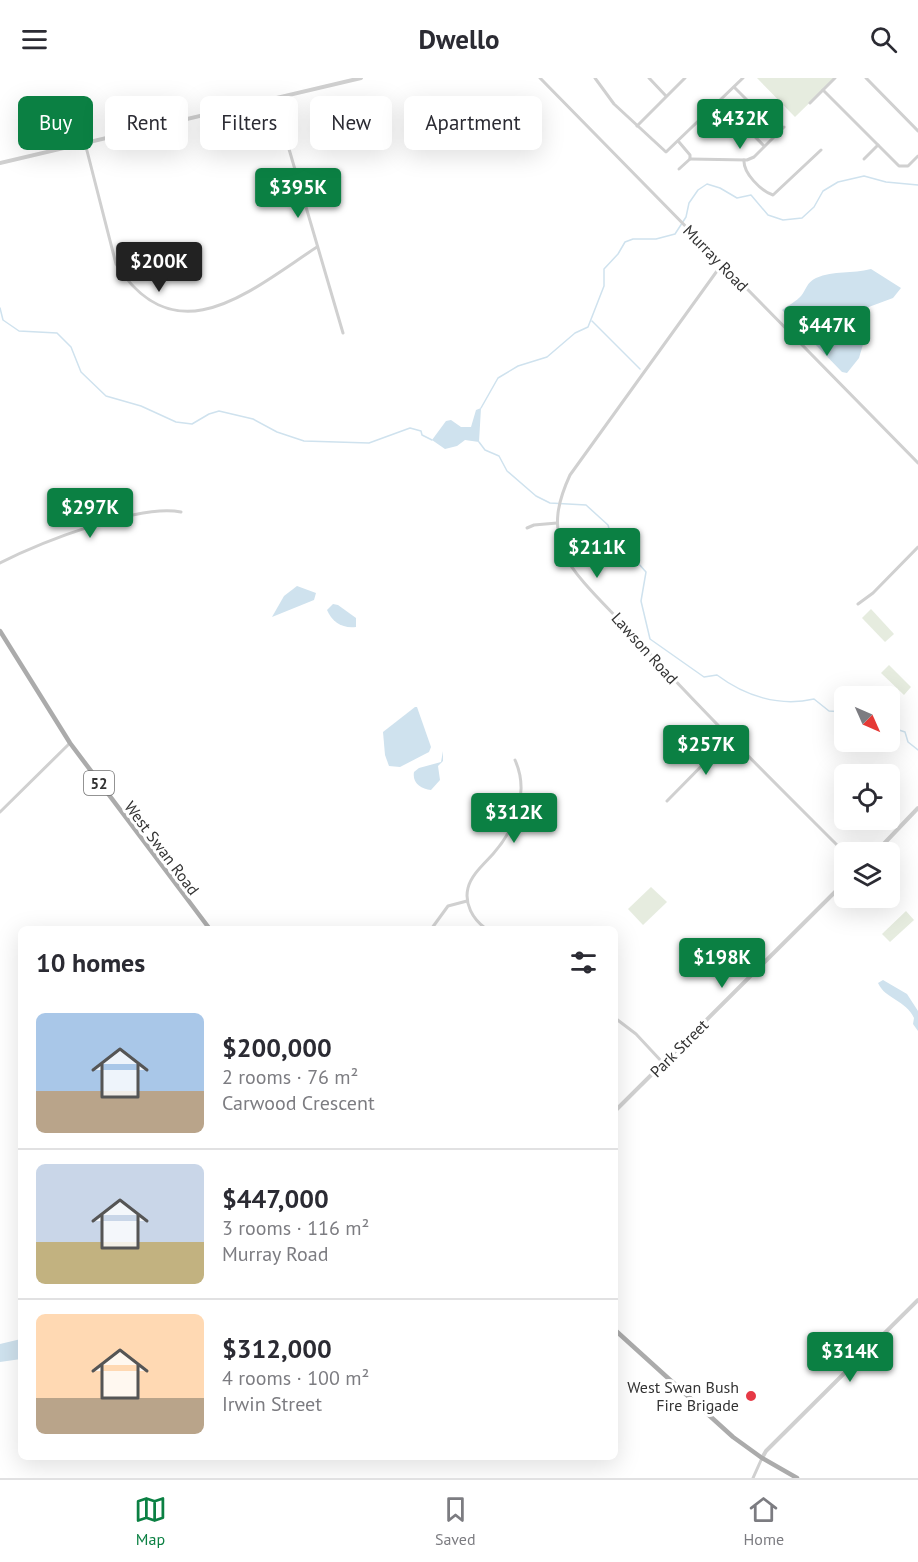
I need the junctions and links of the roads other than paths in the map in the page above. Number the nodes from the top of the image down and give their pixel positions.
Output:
1 (361, 78) edge
2 (540, 78) edge
3 (594, 78) edge
4 (649, 78) edge
5 (684, 78) edge
6 (743, 78) edge
7 (835, 78) edge
8 (866, 78) edge
9 (734, 87) junction
10 (823, 90) junction
11 (283, 96) edge
12 (666, 96) junction
13 (720, 101) junction
14 (810, 103) dead end
15 (200, 116) edge
16 (636, 126) junction
17 (784, 127) dead end
18 (918, 131) edge
19 (780, 132) junction
20 (93, 141) edge
21 (679, 142) junction
22 (878, 145) junction
23 (765, 146) junction
24 (55, 150) edge
25 (87, 150) edge
26 (289, 150) edge
27 (821, 150) dead end
28 (918, 156) edge
29 (690, 159) junction
30 (864, 159) dead end
31 (744, 160) junction
32 (0, 163) edge
33 (679, 170) dead end
34 (317, 247) junction
35 (722, 264) junction
36 (343, 333) dead end
37 (918, 463) edge
38 (181, 512) dead end
39 (557, 523) junction
40 (527, 528) dead end
41 (918, 547) edge
42 (0, 563) edge
43 (858, 604) dead end
44 (0, 631) edge
45 (730, 737) junction
46 (69, 743) junction
47 (515, 760) dead end
48 (667, 801) dead end
49 (918, 808) edge
50 (0, 812) edge
51 (834, 842) edge
52 (886, 842) edge
53 (834, 893) edge
54 (467, 902) junction
55 (207, 926) edge
56 (433, 926) edge
57 (483, 926) edge
58 (618, 1020) edge
59 (663, 1064) junction
60 (618, 1108) edge
61 (918, 1299) edge
62 (618, 1333) edge
63 (762, 1458) junction
64 (753, 1478) edge
65 (797, 1478) edge

1 - 11 street
2 - 35 street, Murray Road
3 - 16 street
4 - 12 street
5 - 12 street
6 - 9 street
7 - 10 street
8 - 18 street
9 - 13 street
9 - 19 street
10 - 14 street
10 - 22 street
12 - 16 street
13 - 21 street
13 - 23 street
15 - 20 street
16 - 21 street
17 - 19 street
19 - 23 street
21 - 29 street
22 - 28 street
22 - 30 street
23 - 31 street
24 - 32 street
25 - 34 street
26 - 34 street
27 - 31 street
29 - 31 street
29 - 33 street
34 - 36 street
35 - 37 street, Murray Road
35 - 39 street, Lawson Road
38 - 42 street
39 - 40 street
39 - 45 street, Lawson Road
41 - 43 street
44 - 46 main road, West Swan Road / 52
45 - 48 street
45 - 51 street, Lawson Road
46 - 50 street
46 - 55 main road, West Swan Road / 52
47 - 54 street
49 - 52 street
53 - 59 street, Park Street
54 - 56 street
54 - 57 street
58 - 59 street
59 - 60 street, Park Street
61 - 63 street
62 - 63 main road
63 - 64 street
63 - 65 main road

